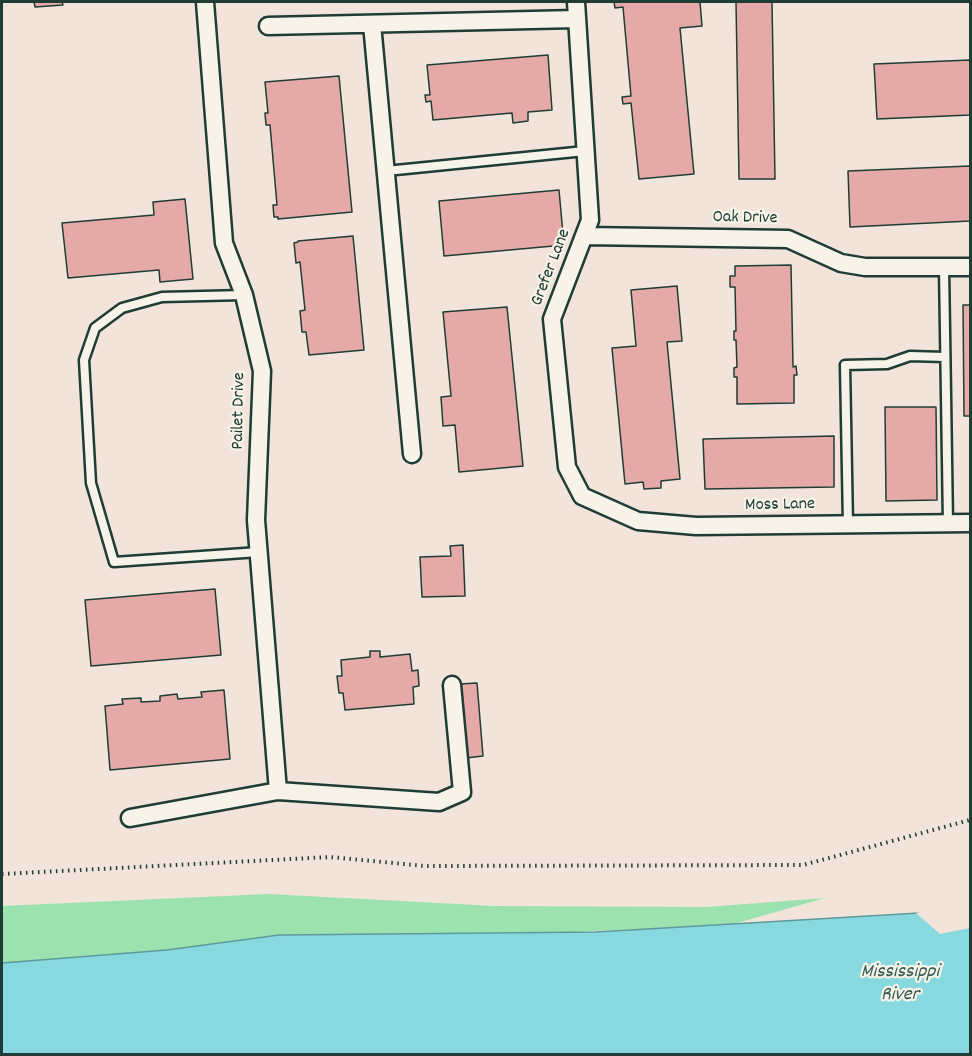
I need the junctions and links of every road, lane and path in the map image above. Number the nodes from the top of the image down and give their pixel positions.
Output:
1 (205, 2) edge
2 (576, 2) edge
3 (576, 19) junction
4 (372, 24) junction
5 (268, 26) dead end
6 (585, 152) junction
7 (386, 171) junction
8 (585, 236) junction
9 (944, 267) junction
10 (970, 267) edge
11 (244, 295) junction
12 (945, 357) junction
13 (412, 454) dead end
14 (594, 501) joint
15 (948, 524) junction
16 (970, 524) edge
17 (848, 525) junction
18 (259, 552) junction
19 (452, 685) dead end
20 (278, 791) junction
21 (130, 818) dead end
22 (970, 820) edge
23 (2, 874) edge

1 - 11 street, Pailet Drive
2 - 3 street, Grefer Lane
3 - 4 street
3 - 6 street, Grefer Lane
4 - 5 street
4 - 7 street
6 - 7 lane
6 - 8 street, Grefer Lane
7 - 13 street
8 - 9 street, Oak Drive
8 - 14 street, Grefer Lane
9 - 10 street, Oak Drive
9 - 12 lane
11 - 18 street, Pailet Drive
11 - 18 lane
12 - 15 lane
12 - 17 lane
14 - 17 street, Moss Lane
15 - 16 street, Moss Lane
15 - 17 street, Moss Lane
18 - 20 street, Pailet Drive
19 - 20 street
20 - 21 street
22 - 23 path

